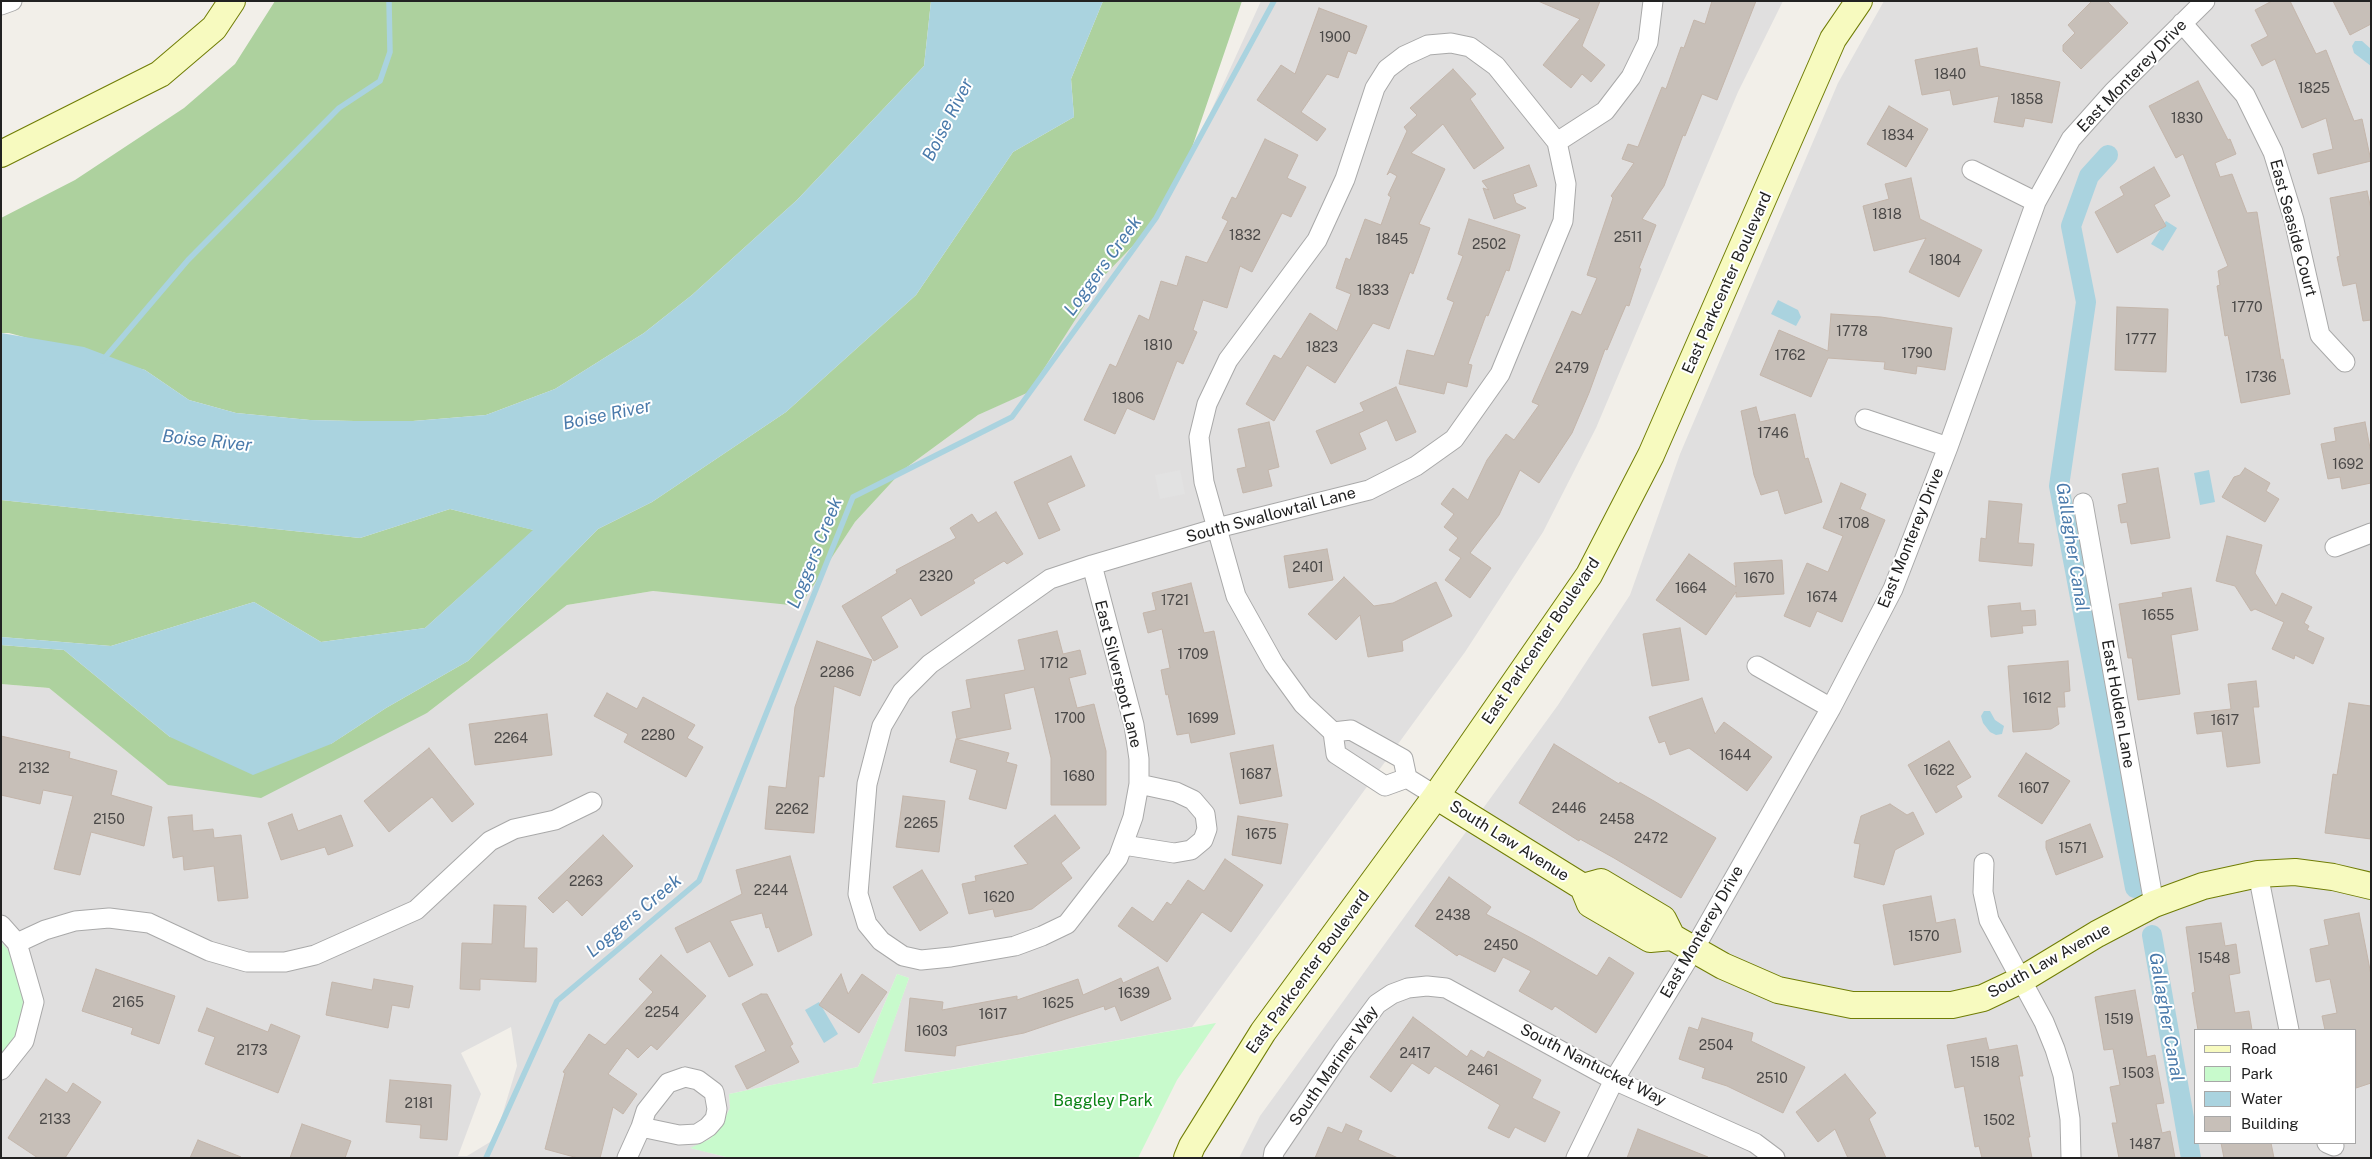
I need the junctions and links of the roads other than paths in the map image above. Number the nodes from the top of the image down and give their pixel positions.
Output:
1 (12, 1) edge
2 (232, 1) edge
3 (1652, 1) edge
4 (1859, 1) edge
5 (2202, 2) edge
6 (1, 5) edge
7 (2182, 23) junction
8 (1556, 142) junction
9 (1, 154) edge
10 (1972, 170) dead end
11 (2036, 202) junction
12 (2345, 362) dead end
13 (1865, 419) dead end
14 (1948, 447) junction
15 (2083, 504) dead end
16 (1218, 528) junction
17 (2371, 533) edge
18 (2334, 547) dead end
19 (1092, 565) junction
20 (1757, 666) dead end
21 (1832, 708) junction
22 (1333, 732) junction
23 (1407, 778) junction
24 (1139, 784) junction
25 (1436, 796) junction
26 (592, 802) dead end
27 (1124, 845) junction
28 (1984, 863) dead end
29 (2258, 874) junction
30 (2371, 886) edge
31 (2154, 904) junction
32 (1, 925) edge
33 (1683, 943) junction
34 (17, 944) junction
35 (903, 956) joint
36 (2021, 980) junction
37 (1408, 988) joint
38 (2289, 1029) edge
39 (1, 1070) edge
40 (1614, 1080) junction
41 (641, 1127) dead end
42 (627, 1158) edge
43 (1187, 1158) edge
44 (1273, 1158) edge
45 (1576, 1158) edge
46 (1775, 1158) edge
47 (2071, 1158) edge

1 - 6 street
2 - 9 main road
3 - 8 street
4 - 25 main road, East Parkcenter Boulevard
5 - 7 street, East Monterey Drive
7 - 11 street, East Monterey Drive
7 - 12 street, East Seaside Court
8 - 16 street, South Swallowtail Lane
8 - 16 street
10 - 11 street
11 - 14 street, East Monterey Drive
13 - 14 street, East Monterey Drive
14 - 21 street, East Monterey Drive
15 - 31 street, East Holden Lane
16 - 19 street, South Swallowtail Lane
16 - 22 street
17 - 18 street
19 - 24 street, East Silverspot Lane
19 - 35 street, South Swallowtail Lane
20 - 21 street
21 - 33 street, East Monterey Drive
22 - 23 street
22 - 23 street
23 - 25 street
24 - 27 street, East Silverspot Lane
24 - 27 street
25 - 33 main road, South Law Avenue
25 - 43 main road, East Parkcenter Boulevard
26 - 34 street
27 - 35 street, East Silverspot Lane
28 - 36 street
29 - 30 main road, South Law Avenue
29 - 31 main road, South Law Avenue
29 - 38 street
31 - 36 main road, South Law Avenue
32 - 34 street
33 - 36 main road, South Law Avenue
33 - 40 street, East Monterey Drive
34 - 39 street
36 - 47 street
37 - 40 street, South Nantucket Way
37 - 44 street, South Mariner Way
40 - 45 street, East Monterey Drive
40 - 46 street, South Nantucket Way
41 - 42 street

